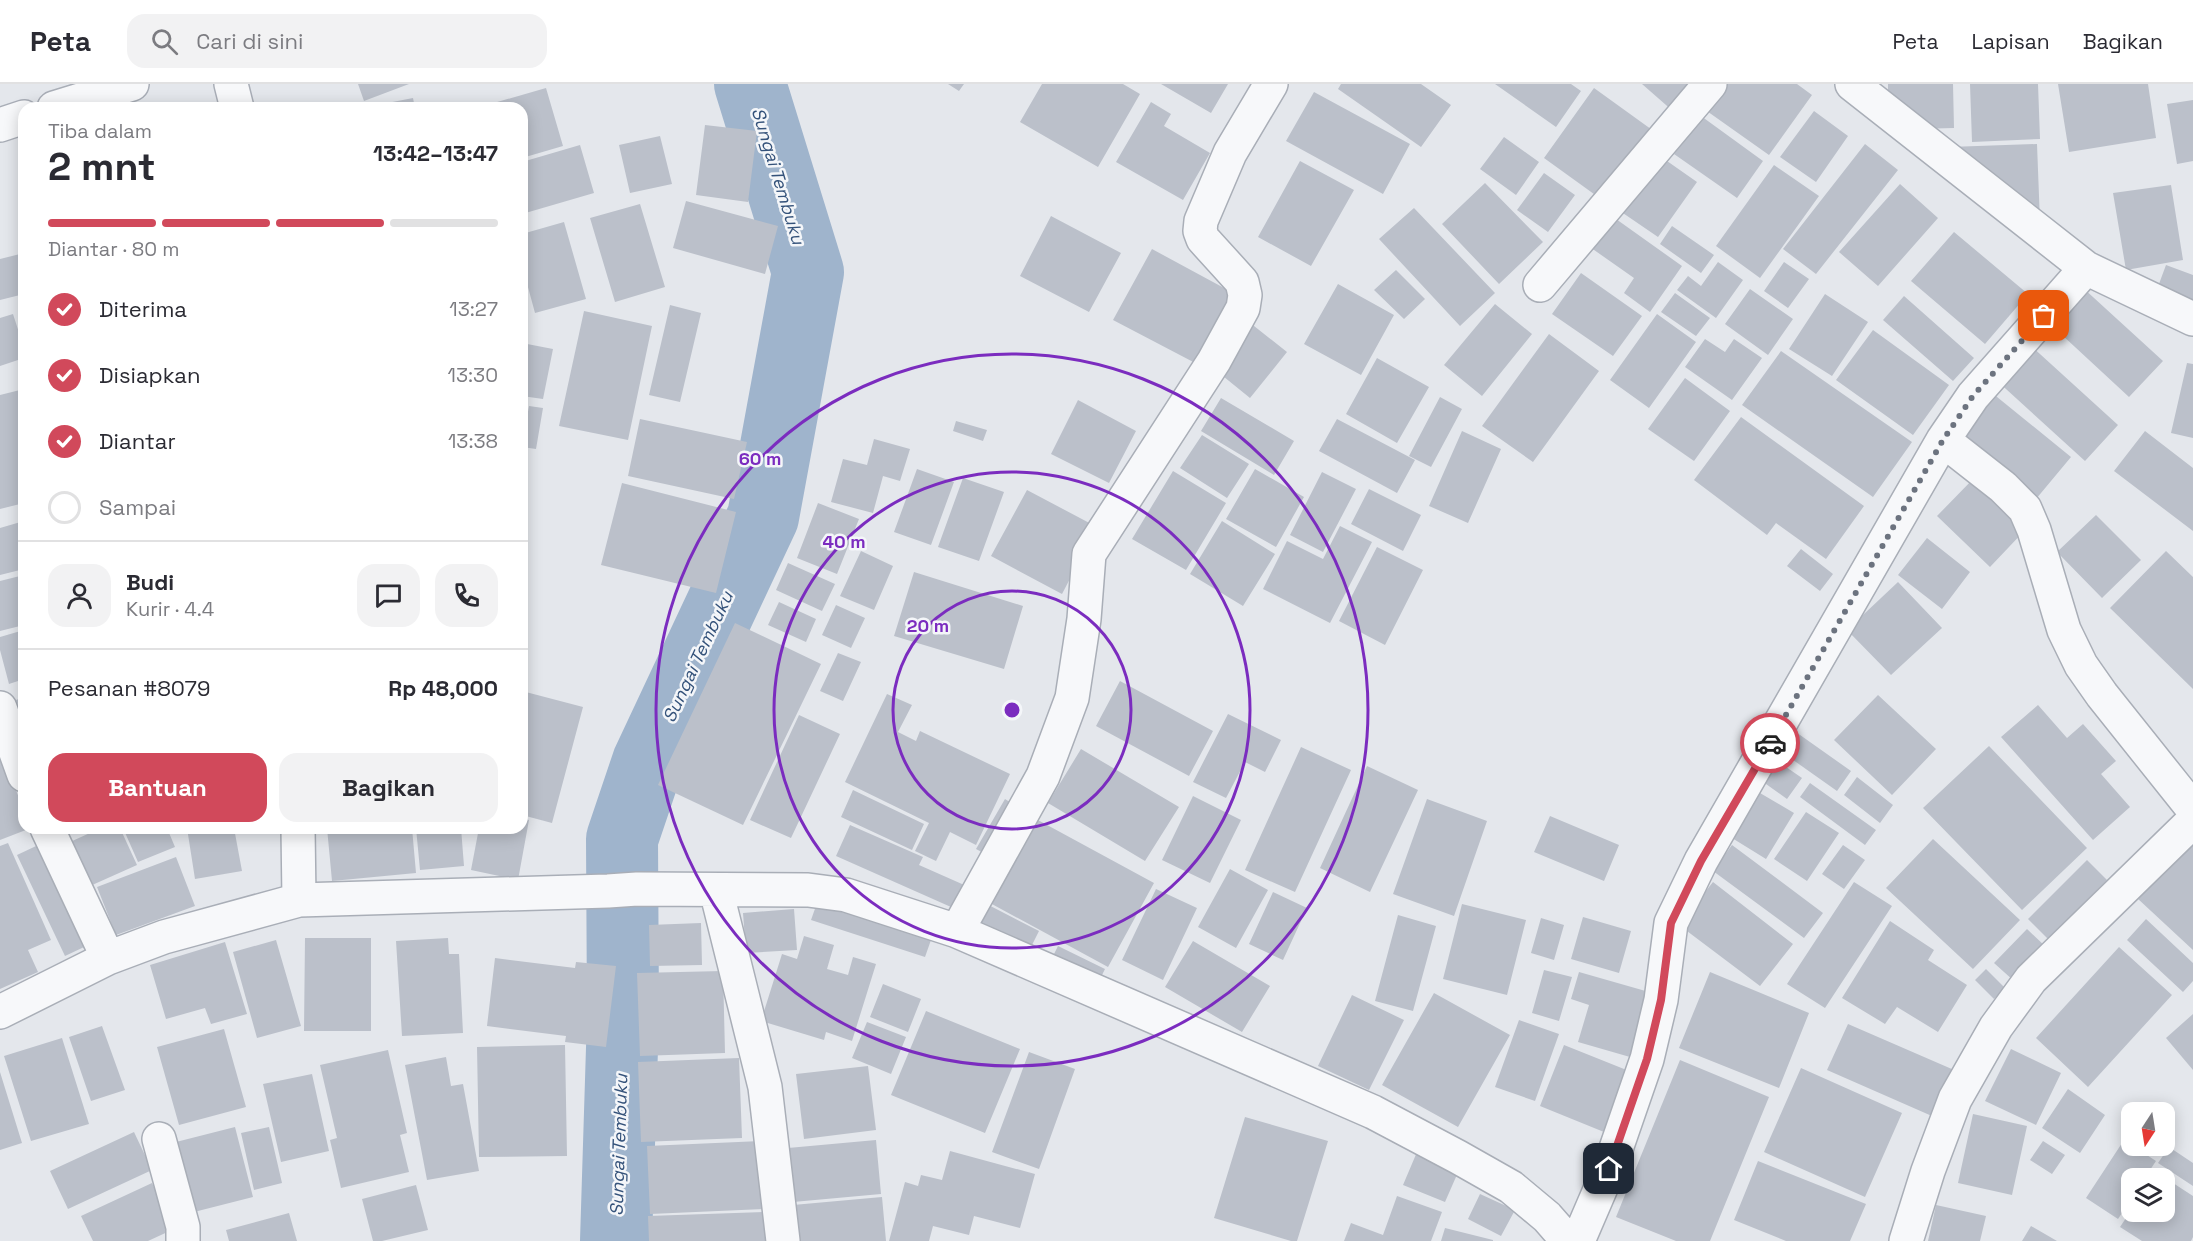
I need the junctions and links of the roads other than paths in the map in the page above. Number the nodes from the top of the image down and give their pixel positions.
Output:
1 (132, 84) edge
2 (231, 84) edge
3 (1271, 84) edge
4 (1710, 84) edge
5 (1852, 84) edge
6 (74, 102) edge
7 (236, 102) edge
8 (18, 119) edge
9 (0, 124) edge
10 (2086, 268) junction
11 (1540, 285) dead end
12 (2193, 319) edge
13 (1943, 440) junction
14 (0, 708) edge
15 (18, 758) edge
16 (2193, 809) edge
17 (2193, 821) edge
18 (51, 834) edge
19 (298, 834) edge
20 (716, 890) junction
21 (298, 900) junction
22 (957, 931) junction
23 (108, 958) junction
24 (0, 1012) edge
25 (159, 1139) dead end
26 (183, 1241) edge
27 (783, 1241) edge
28 (1568, 1241) edge
29 (1578, 1241) edge
30 (1906, 1241) edge

1 - 6 street
2 - 7 street
3 - 22 street
4 - 11 street
5 - 10 street
8 - 9 street
10 - 12 street
10 - 13 street
13 - 16 street
13 - 29 street
14 - 15 street
17 - 30 street
18 - 23 street
19 - 21 street
20 - 21 street
20 - 22 street
20 - 27 street
21 - 23 street
22 - 28 street
23 - 24 street
25 - 26 street

